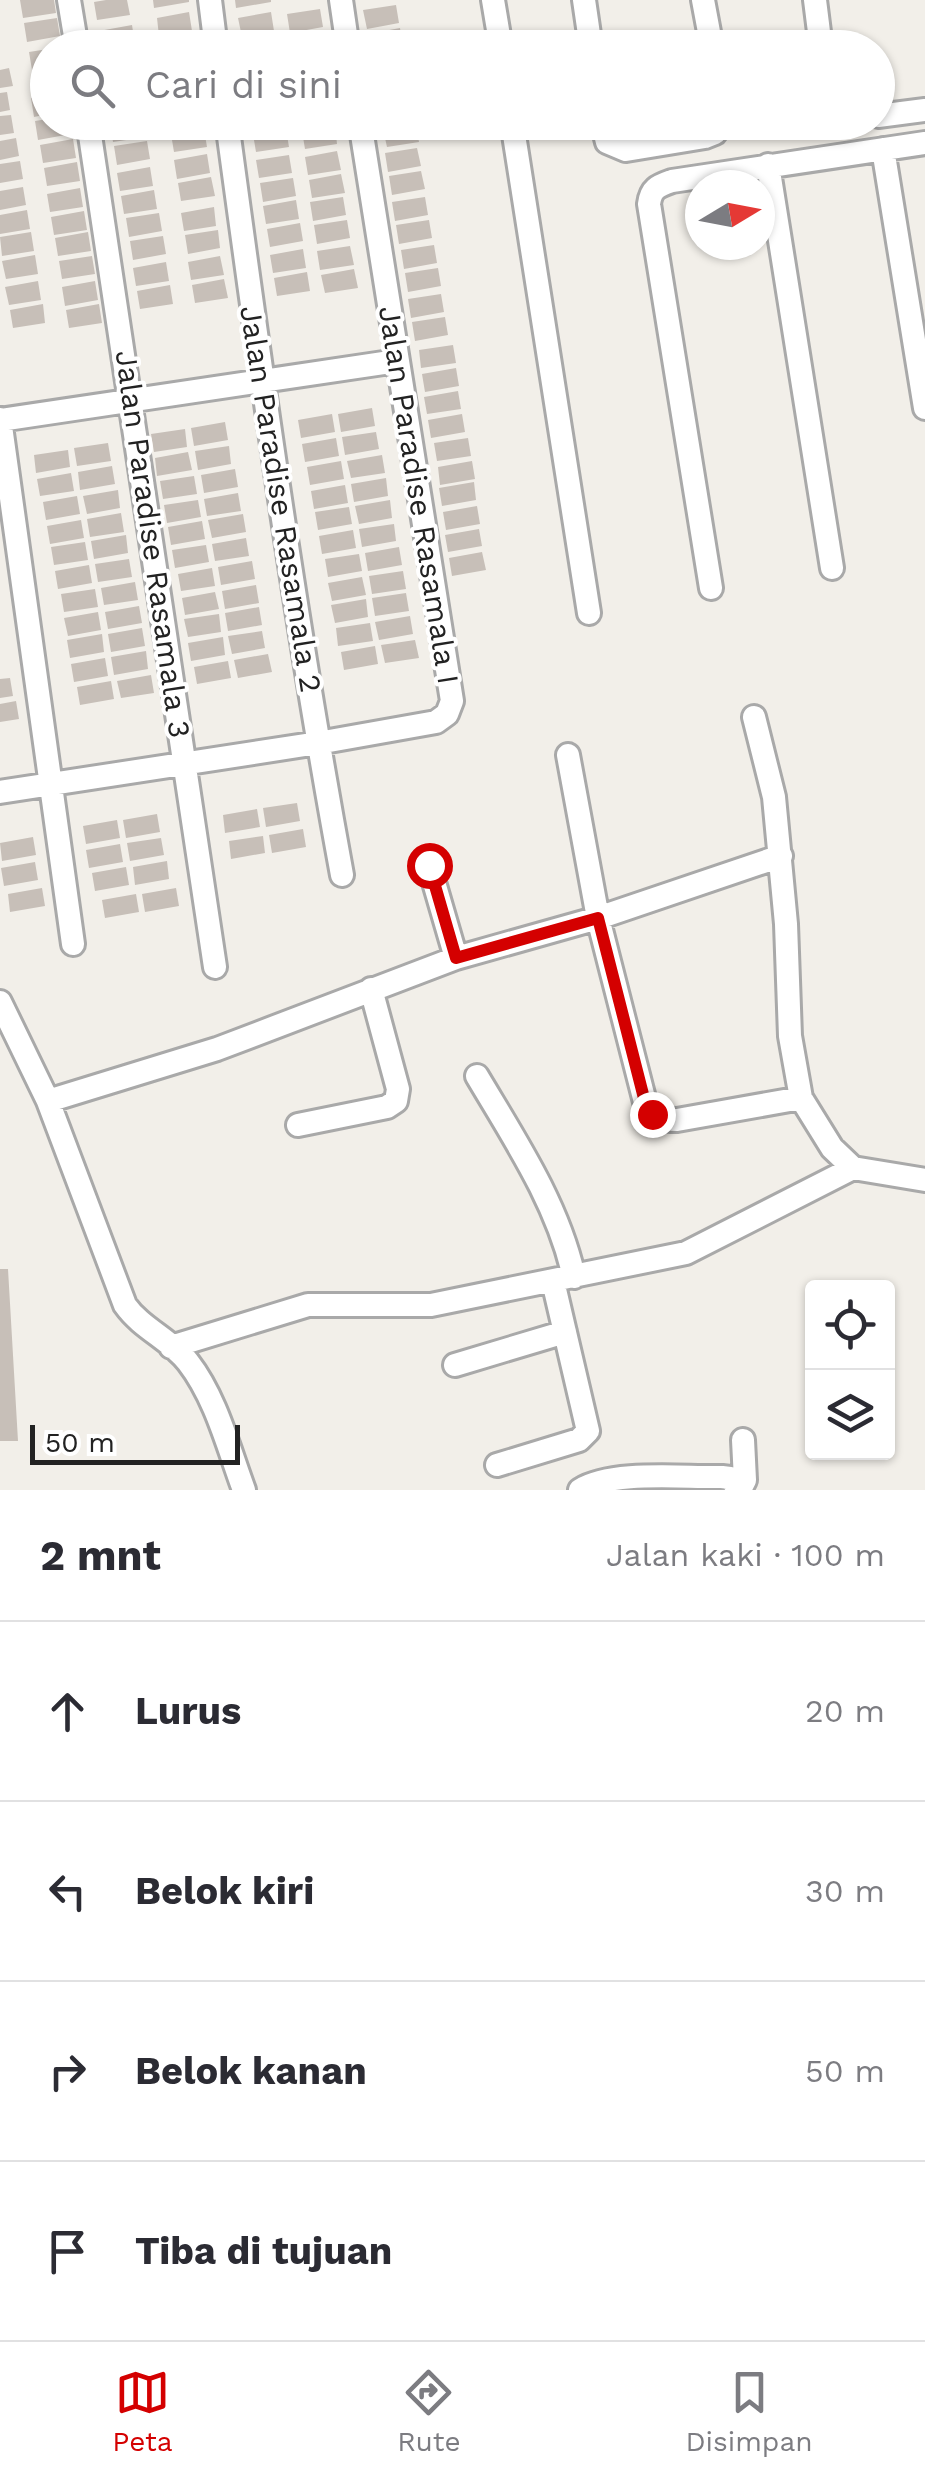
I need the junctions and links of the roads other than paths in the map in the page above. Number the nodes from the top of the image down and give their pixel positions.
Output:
1 (69, 0) edge
2 (210, 0) edge
3 (340, 0) edge
4 (493, 0) edge
5 (584, 0) edge
6 (703, 0) edge
7 (814, 0) edge
8 (73, 30) edge
9 (214, 30) edge
10 (345, 30) edge
11 (497, 30) edge
12 (588, 30) edge
13 (709, 30) edge
14 (819, 30) edge
15 (925, 110) edge
16 (895, 114) edge
17 (91, 140) edge
18 (228, 140) edge
19 (363, 140) edge
20 (515, 140) edge
21 (607, 140) edge
22 (692, 140) edge
23 (925, 143) edge
24 (883, 150) junction
25 (768, 165) junction
26 (397, 361) junction
27 (262, 382) junction
28 (132, 401) junction
29 (925, 408) edge
30 (0, 420) edge
31 (832, 568) dead end
32 (710, 588) dead end
33 (589, 613) dead end
34 (754, 717) dead end
35 (318, 743) junction
36 (568, 755) dead end
37 (186, 762) junction
38 (50, 784) junction
39 (0, 792) edge
40 (781, 856) junction
41 (429, 865) dead end
42 (342, 874) dead end
43 (598, 918) junction
44 (73, 944) dead end
45 (456, 958) junction
46 (214, 967) dead end
47 (371, 989) junction
48 (0, 1002) edge
49 (477, 1076) dead end
50 (801, 1098) junction
51 (48, 1101) junction
52 (298, 1125) dead end
53 (852, 1168) junction
54 (925, 1180) edge
55 (564, 1279) junction
56 (565, 1332) junction
57 (171, 1347) junction
58 (454, 1365) dead end
59 (743, 1440) dead end
60 (497, 1465) dead end
61 (244, 1490) edge
62 (580, 1490) edge
63 (740, 1490) edge

1 - 8 street
2 - 9 street
3 - 10 street
4 - 11 street
5 - 12 street
6 - 13 street
7 - 14 street
15 - 16 street
17 - 28 street, Jalan Paradise Rasamala 3
18 - 27 street, Jalan Paradise Rasamala 2
19 - 26 street, Jalan Paradise Rasamala I
20 - 33 street
21 - 22 street
23 - 24 street
24 - 25 street
24 - 29 street
25 - 31 street
25 - 32 street
26 - 27 street
26 - 35 street, Jalan Paradise Rasamala I
27 - 28 street
27 - 35 street, Jalan Paradise Rasamala 2
28 - 30 street
28 - 37 street, Jalan Paradise Rasamala 3
30 - 38 street
34 - 40 street
35 - 37 street, Jalan Paradise Rasamala I
35 - 42 street, Jalan Paradise Rasamala 2
36 - 43 street
37 - 38 street, Jalan Paradise Rasamala I
37 - 46 street, Jalan Paradise Rasamala 3
38 - 39 street, Jalan Paradise Rasamala I
38 - 44 street
40 - 43 street
40 - 50 street
41 - 45 street
43 - 45 street
43 - 50 street
45 - 47 street
47 - 51 street
47 - 52 street
48 - 51 street
49 - 55 street
50 - 53 street
51 - 57 street
53 - 54 street
53 - 55 street
55 - 56 street
55 - 57 street
56 - 58 street
56 - 60 street
57 - 61 street
59 - 63 street
62 - 63 street

